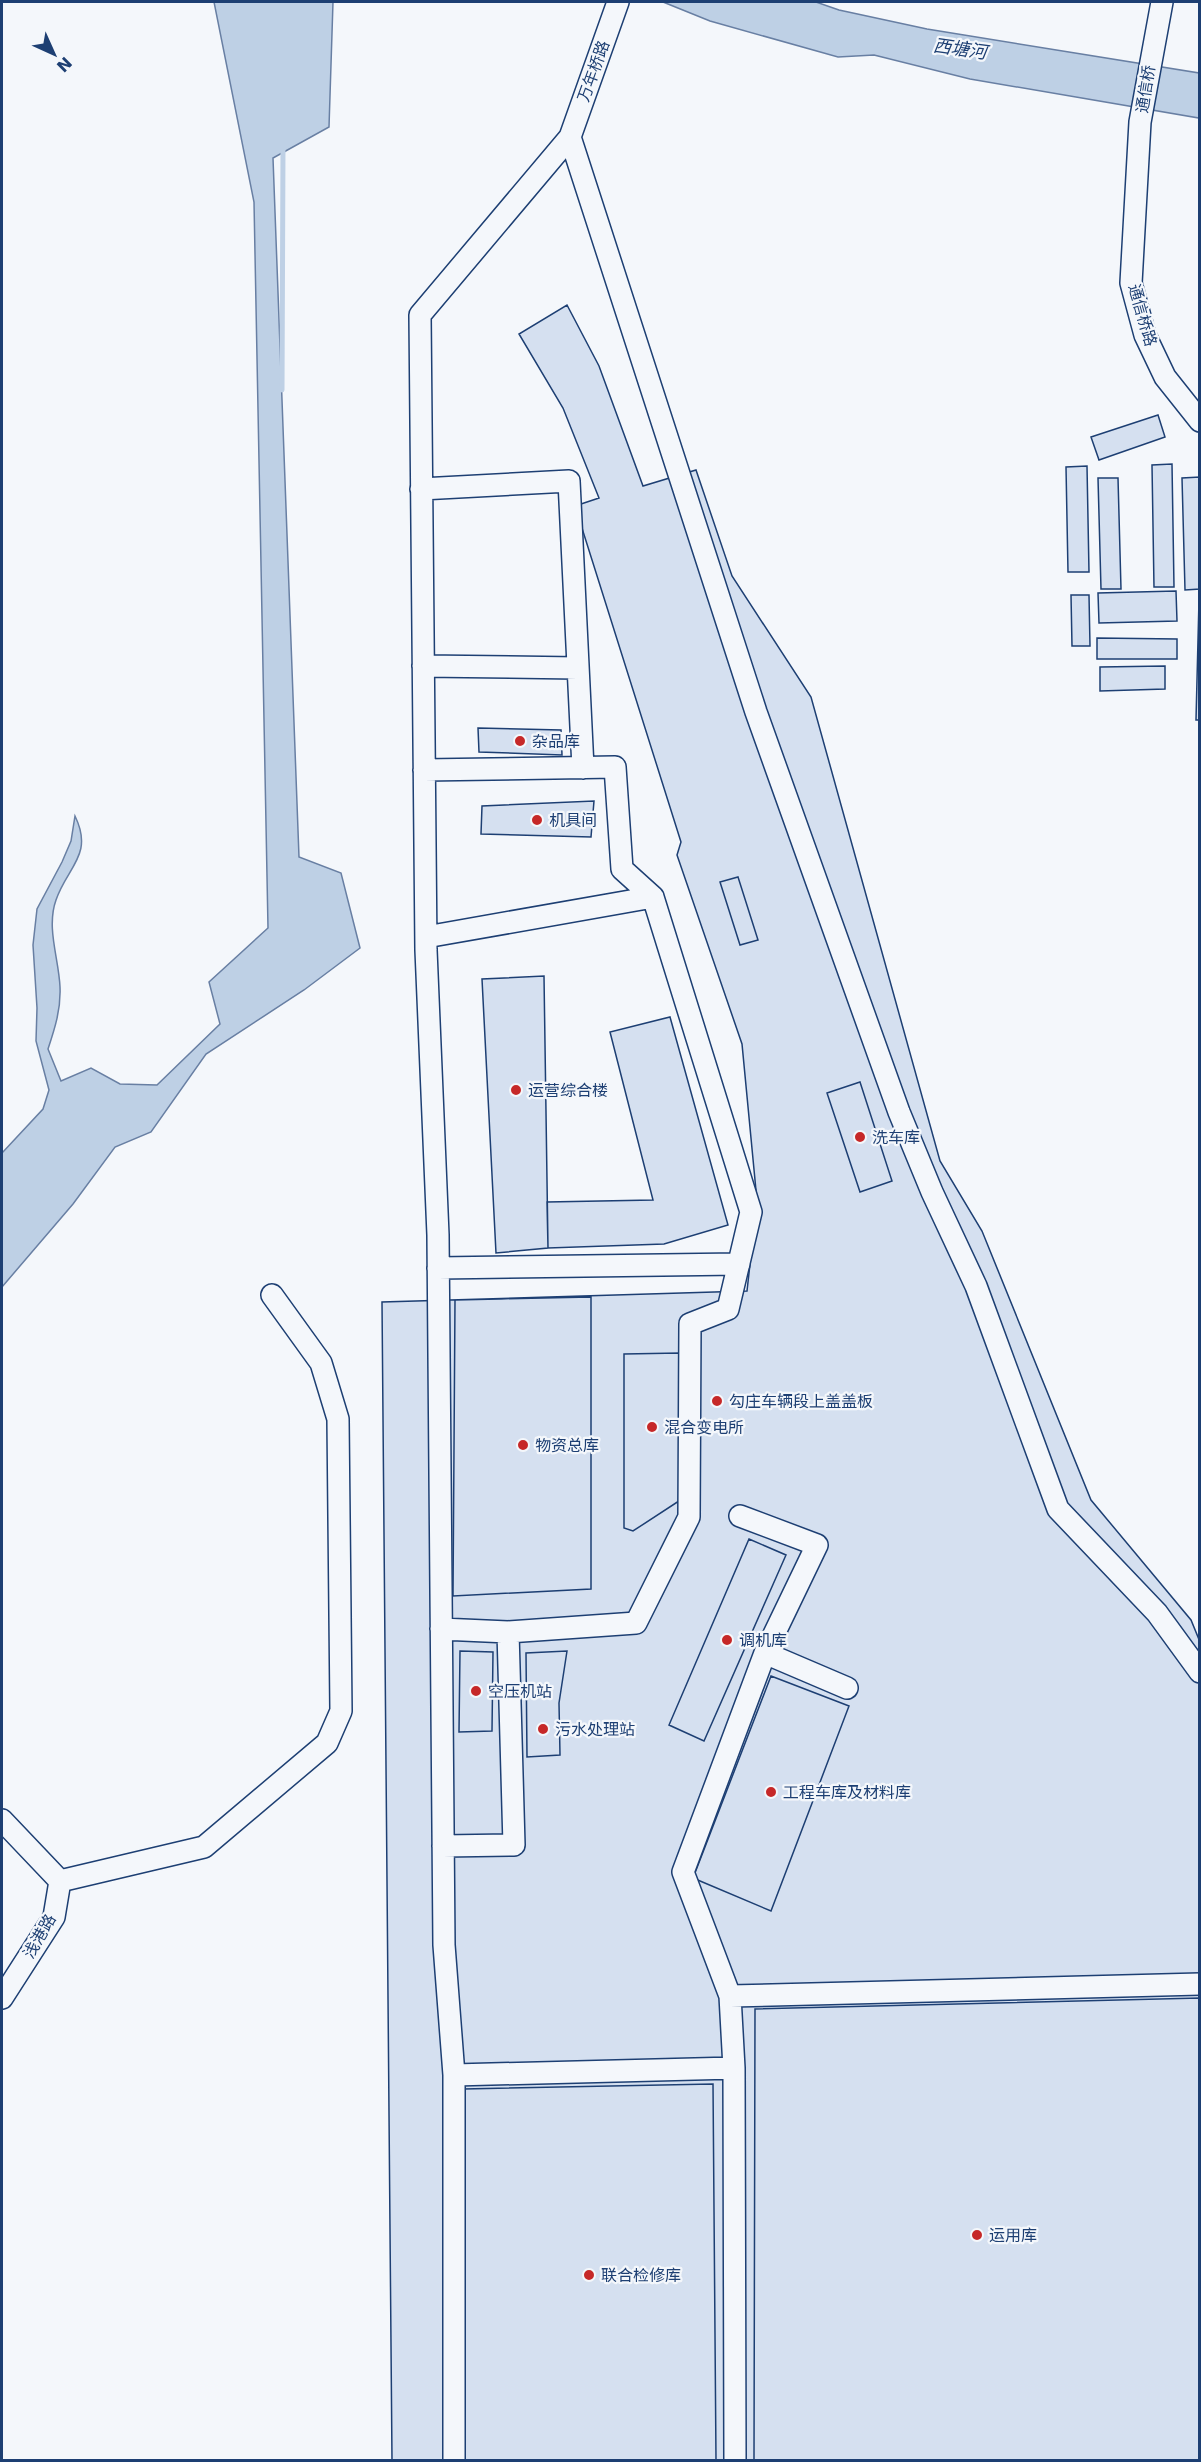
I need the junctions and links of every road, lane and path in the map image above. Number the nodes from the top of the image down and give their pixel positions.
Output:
1 (1162, 2) edge
2 (618, 4) edge
3 (1140, 122) joint
4 (570, 137) junction
5 (1200, 421) edge
6 (421, 489) junction
7 (423, 666) junction
8 (578, 668) junction
9 (583, 768) junction
10 (424, 770) junction
11 (653, 897) junction
12 (426, 937) junction
13 (739, 1264) junction
14 (438, 1268) junction
15 (272, 1295) dead end
16 (740, 1516) dead end
17 (441, 1629) junction
18 (508, 1632) junction
19 (765, 1653) junction
20 (1200, 1672) edge
21 (847, 1688) dead end
22 (2, 1820) edge
23 (443, 1846) junction
24 (60, 1881) junction
25 (1200, 1984) edge
26 (730, 1996) junction
27 (2, 1998) edge
28 (734, 2068) junction
29 (454, 2075) junction
30 (454, 2460) edge
31 (735, 2460) edge

1 - 3 street, 通信桥
2 - 4 street, 万年桥路
3 - 5 street, 通信桥路
4 - 6 street
4 - 20 street
6 - 7 street
6 - 8 street
7 - 8 street
7 - 10 street
8 - 9 street
9 - 10 street
9 - 11 street
10 - 12 street
11 - 12 street
11 - 13 street
12 - 14 street
13 - 14 street
13 - 18 street
14 - 17 street
15 - 24 street
16 - 19 street
17 - 18 street
17 - 23 street
18 - 23 street
19 - 21 street
19 - 26 street
22 - 24 street
23 - 29 street
24 - 27 street, 浅港路
25 - 26 street
26 - 28 street
28 - 29 street
28 - 31 street
29 - 30 street

